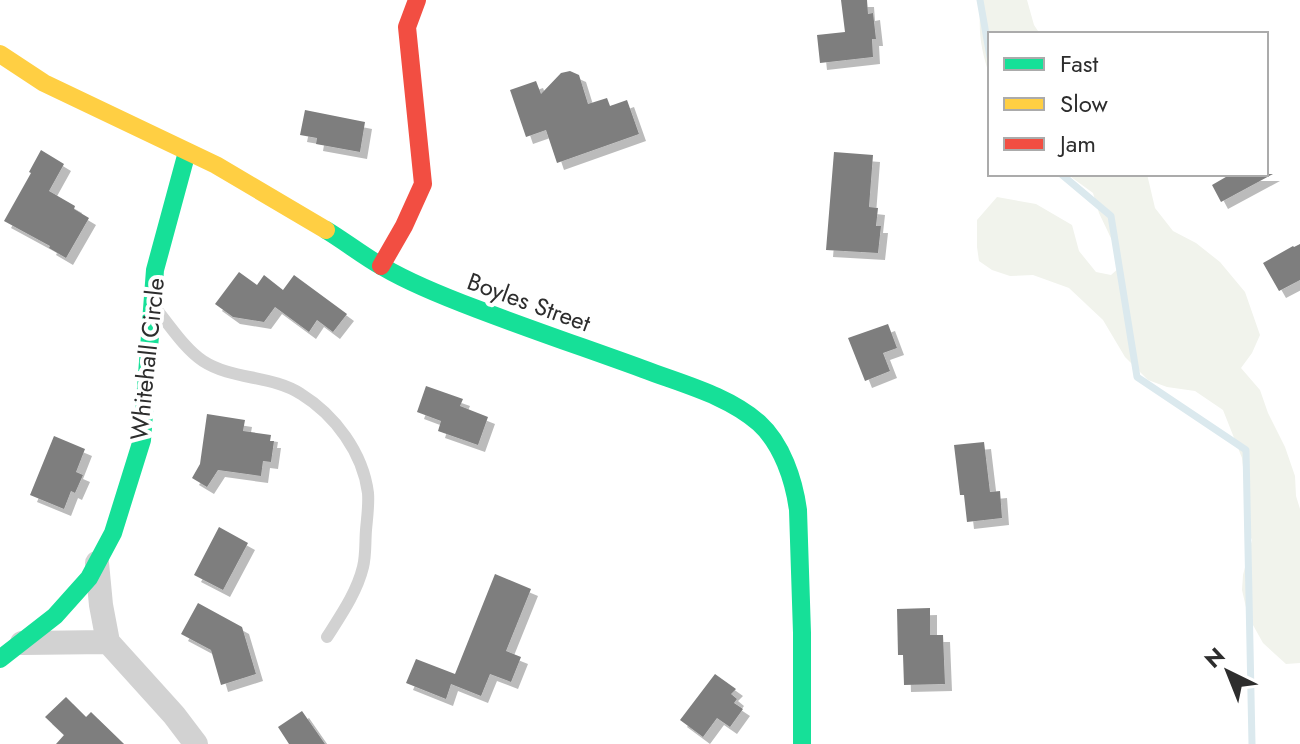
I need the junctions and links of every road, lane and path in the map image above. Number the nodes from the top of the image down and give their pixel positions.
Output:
1 (417, 0) edge
2 (0, 54) edge
3 (187, 152) junction
4 (381, 266) junction
5 (153, 305) junction
6 (97, 563) junction
7 (327, 637) dead end
8 (108, 642) junction
9 (22, 643) junction
10 (0, 659) edge
11 (196, 744) edge
12 (802, 744) edge

1 - 4 street
2 - 3 street, Boyles Street
3 - 4 street, Boyles Street
3 - 5 street, Whitehall Circle
4 - 12 street, Boyles Street
5 - 6 street, Whitehall Circle
5 - 7 lane
6 - 8 street
6 - 9 street, Whitehall Circle
8 - 9 street
8 - 11 street
9 - 10 street, Whitehall Circle

